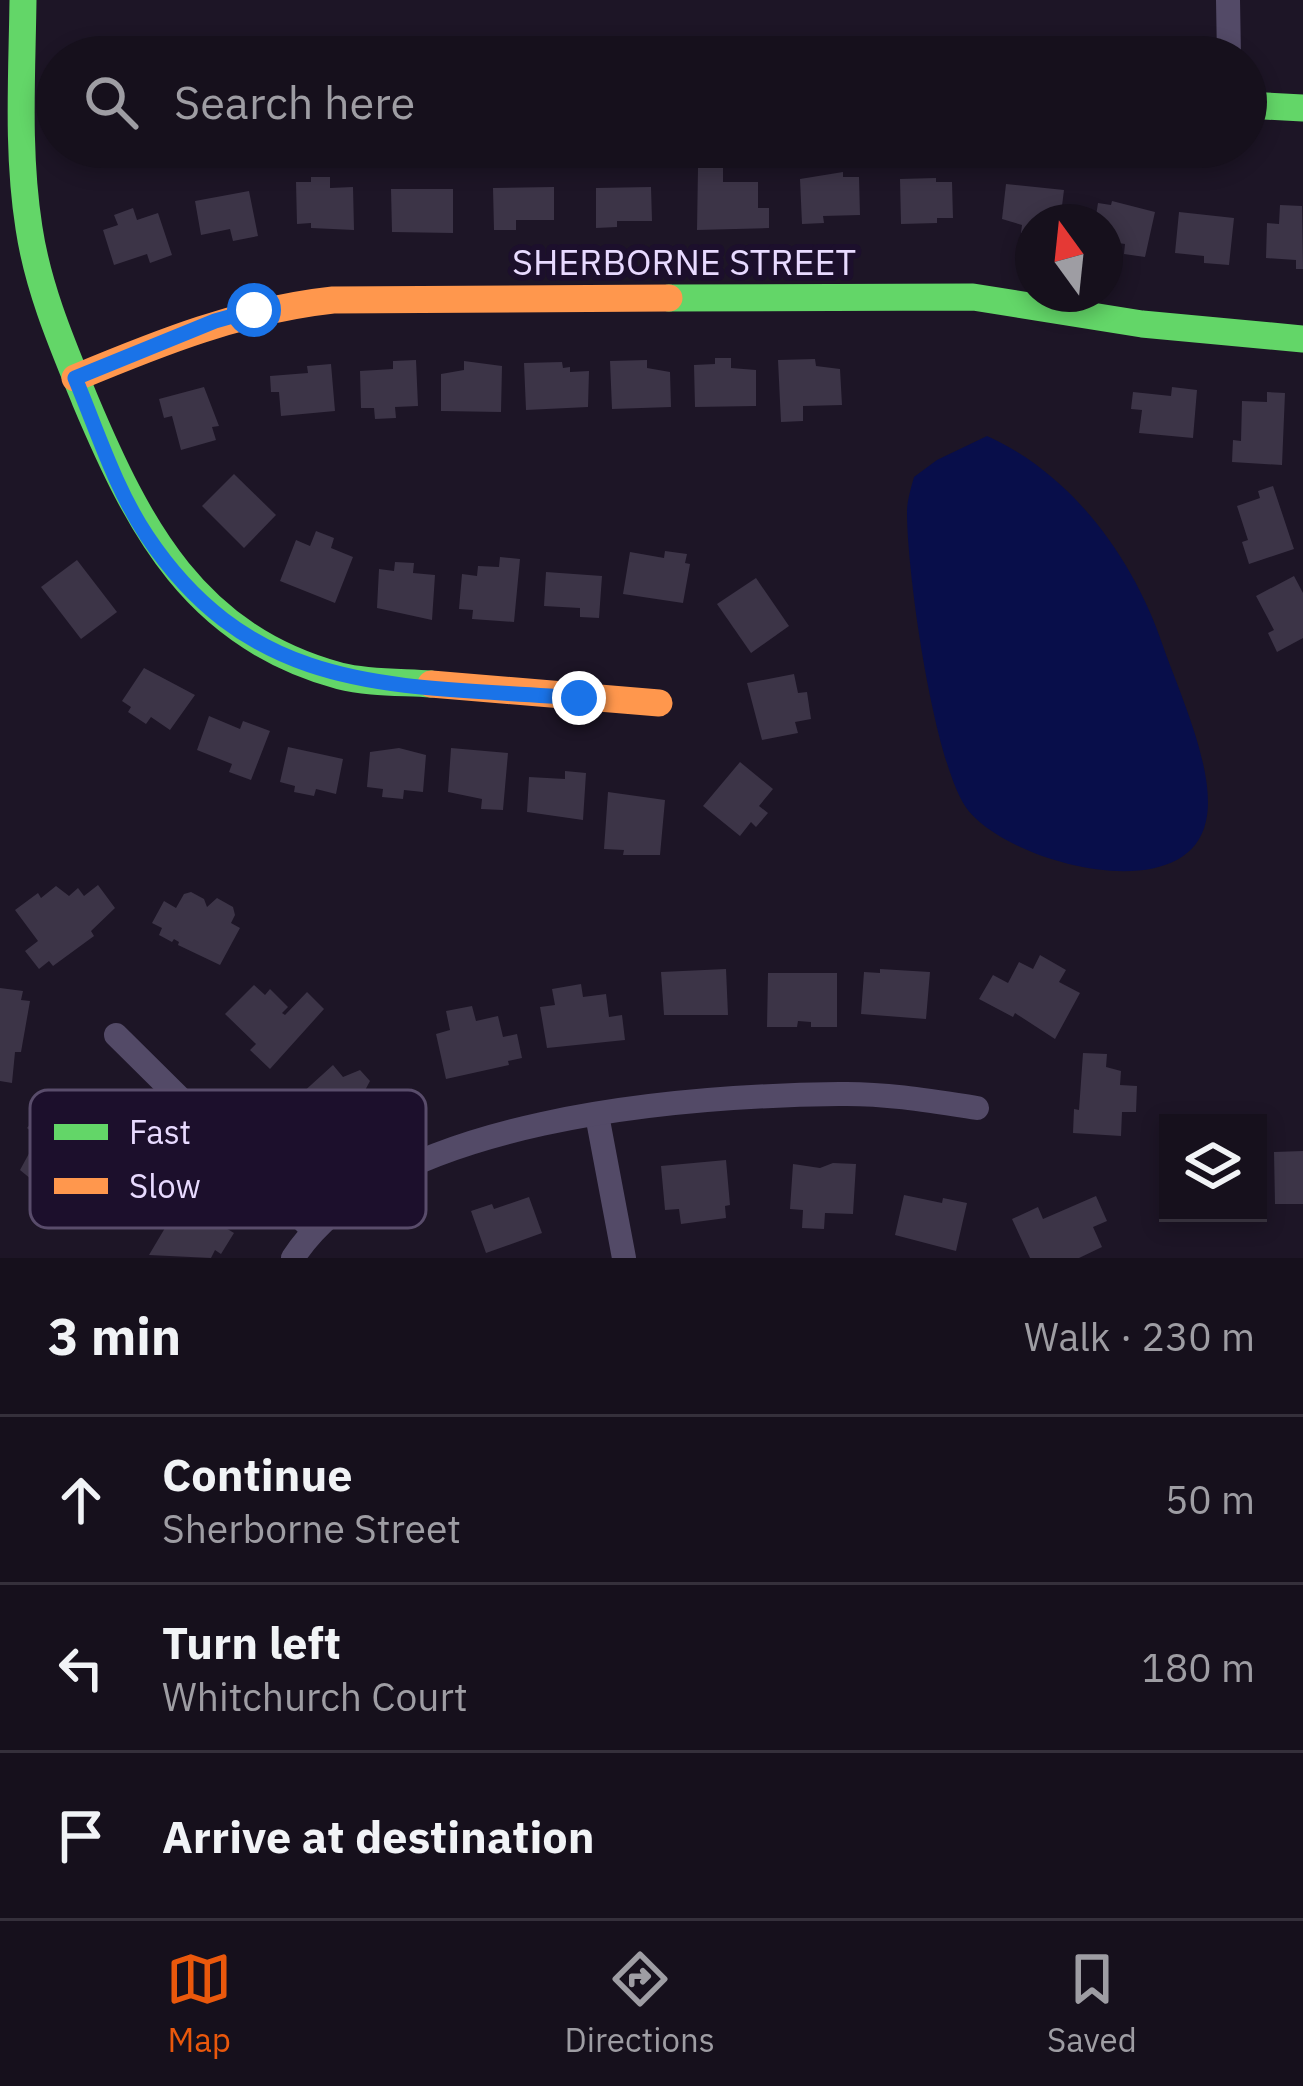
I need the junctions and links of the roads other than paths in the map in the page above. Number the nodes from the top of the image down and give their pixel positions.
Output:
1 (22, 0) edge
2 (1228, 0) edge
3 (1228, 36) edge
4 (10, 98) edge
5 (1267, 106) edge
6 (1303, 108) edge
7 (1303, 339) edge
8 (75, 378) junction
9 (659, 704) dead end
10 (116, 1034) dead end
11 (172, 1090) edge
12 (977, 1108) dead end
13 (597, 1114) junction
14 (426, 1158) edge
15 (311, 1229) edge
16 (293, 1258) edge
17 (624, 1258) edge

1 - 4 street
2 - 3 street
4 - 8 street
5 - 6 street
7 - 8 street, SHERBORNE STREET
8 - 9 street
10 - 11 street
12 - 13 street
13 - 14 street
13 - 17 street
15 - 16 street

